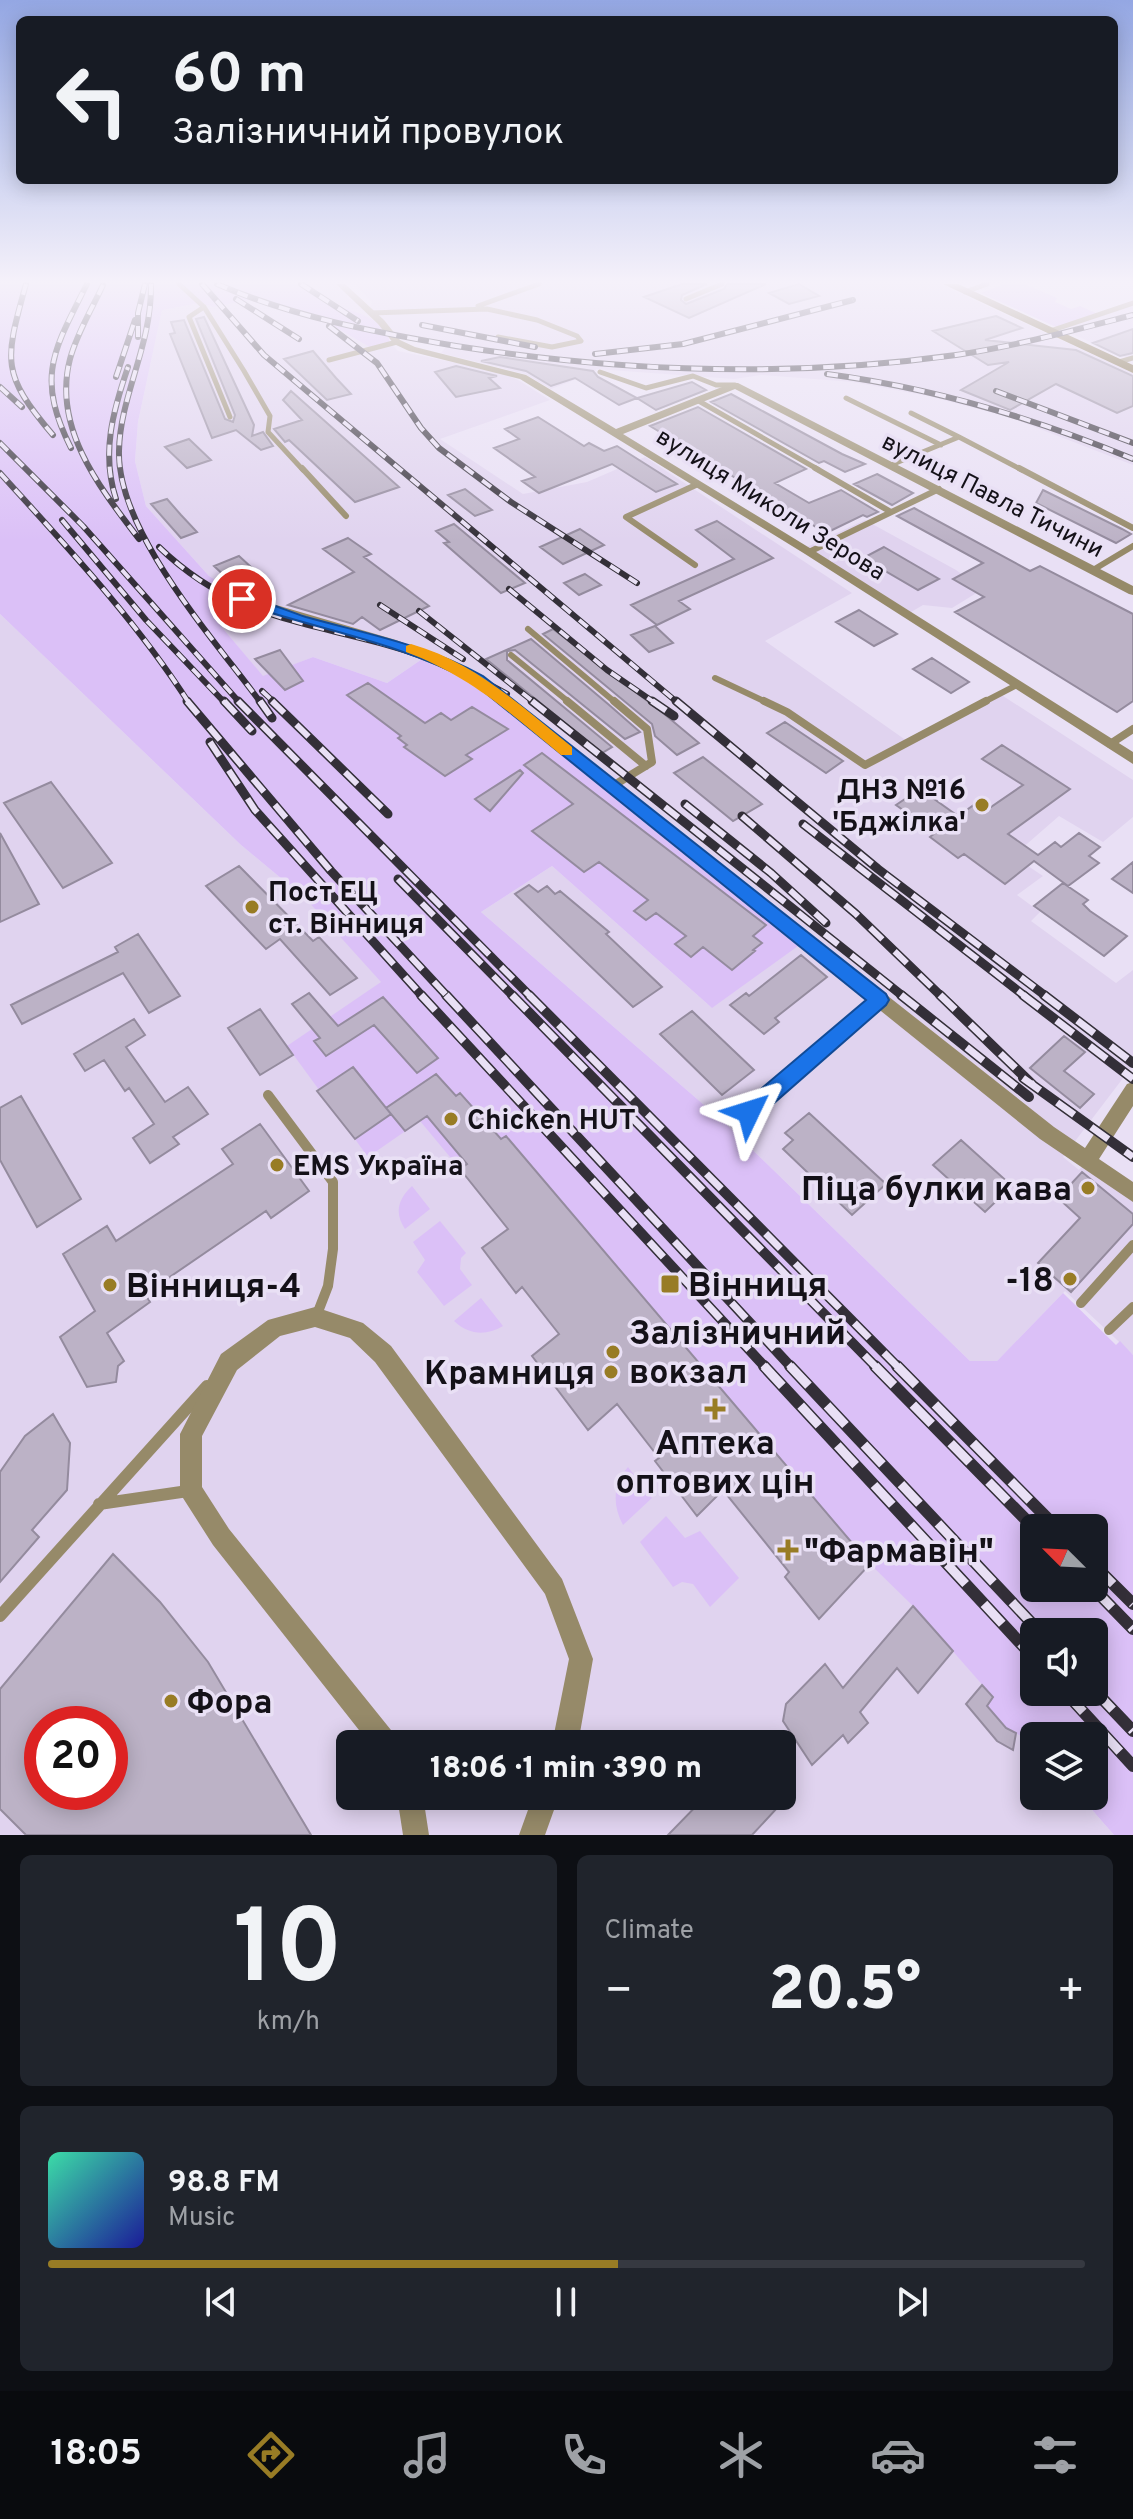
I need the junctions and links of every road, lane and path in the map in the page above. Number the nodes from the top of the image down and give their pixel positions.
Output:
1 (211, 370) edge
2 (242, 370) edge
3 (494, 370) edge
4 (600, 372) dead end
5 (735, 385) junction
6 (846, 398) dead end
7 (697, 400) junction
8 (911, 413) dead end
9 (230, 417) dead end
10 (616, 433) junction
11 (959, 437) junction
12 (941, 445) junction
13 (891, 465) junction
14 (698, 484) junction
15 (939, 489) junction
16 (891, 512) junction
17 (346, 516) dead end
18 (1133, 528) edge
19 (1133, 546) edge
20 (809, 552) junction
21 (695, 565) dead end
22 (1093, 570) junction
23 (1133, 591) edge
24 (242, 599) dead end
25 (528, 629) dead end
26 (511, 655) dead end
27 (715, 678) dead end
28 (1017, 685) junction
29 (1133, 729) edge
30 (1110, 744) junction
31 (1133, 759) edge
32 (646, 766) junction
33 (611, 787) junction
34 (879, 1000) junction
35 (1133, 1090) edge
36 (268, 1095) dead end
37 (749, 1112) dead end
38 (1087, 1161) junction
39 (1133, 1193) edge
40 (1133, 1245) edge
41 (1081, 1303) dead end
42 (1133, 1307) edge
43 (315, 1317) junction
44 (1109, 1330) dead end
45 (229, 1362) junction
46 (191, 1490) junction
47 (98, 1504) junction
48 (0, 1616) edge
49 (375, 1730) edge
50 (568, 1730) edge
51 (412, 1810) edge
52 (541, 1810) edge
53 (416, 1835) edge
54 (532, 1835) edge

1 - 9 lane
2 - 17 lane
3 - 10 street, вулиця Миколи Зерова
4 - 5 lane
5 - 7 street
5 - 13 street, вулиця Павла Тичини
6 - 12 lane
7 - 10 street
7 - 16 lane
8 - 11 lane
10 - 14 street, вулиця Миколи Зерова
11 - 12 lane
11 - 18 lane
12 - 13 lane
13 - 15 street, вулиця Павла Тичини
14 - 20 street, вулиця Миколи Зерова
14 - 21 lane
15 - 16 lane
15 - 22 street, вулиця Павла Тичини
16 - 20 lane
19 - 22 lane
20 - 28 street, вулиця Миколи Зерова
22 - 23 street, вулиця Павла Тичини
24 - 33 street
25 - 32 lane
26 - 32 lane
27 - 28 lane
28 - 30 street, вулиця Миколи Зерова
29 - 30 lane
30 - 31 street, вулиця Миколи Зерова
32 - 33 lane
33 - 34 street
34 - 37 lane
34 - 38 street
35 - 38 street
36 - 43 lane
38 - 39 street
40 - 41 lane
42 - 44 lane
43 - 45 street
43 - 50 street
45 - 46 street
45 - 47 lane
46 - 47 lane
46 - 49 street
47 - 48 lane
51 - 53 street
52 - 54 street

